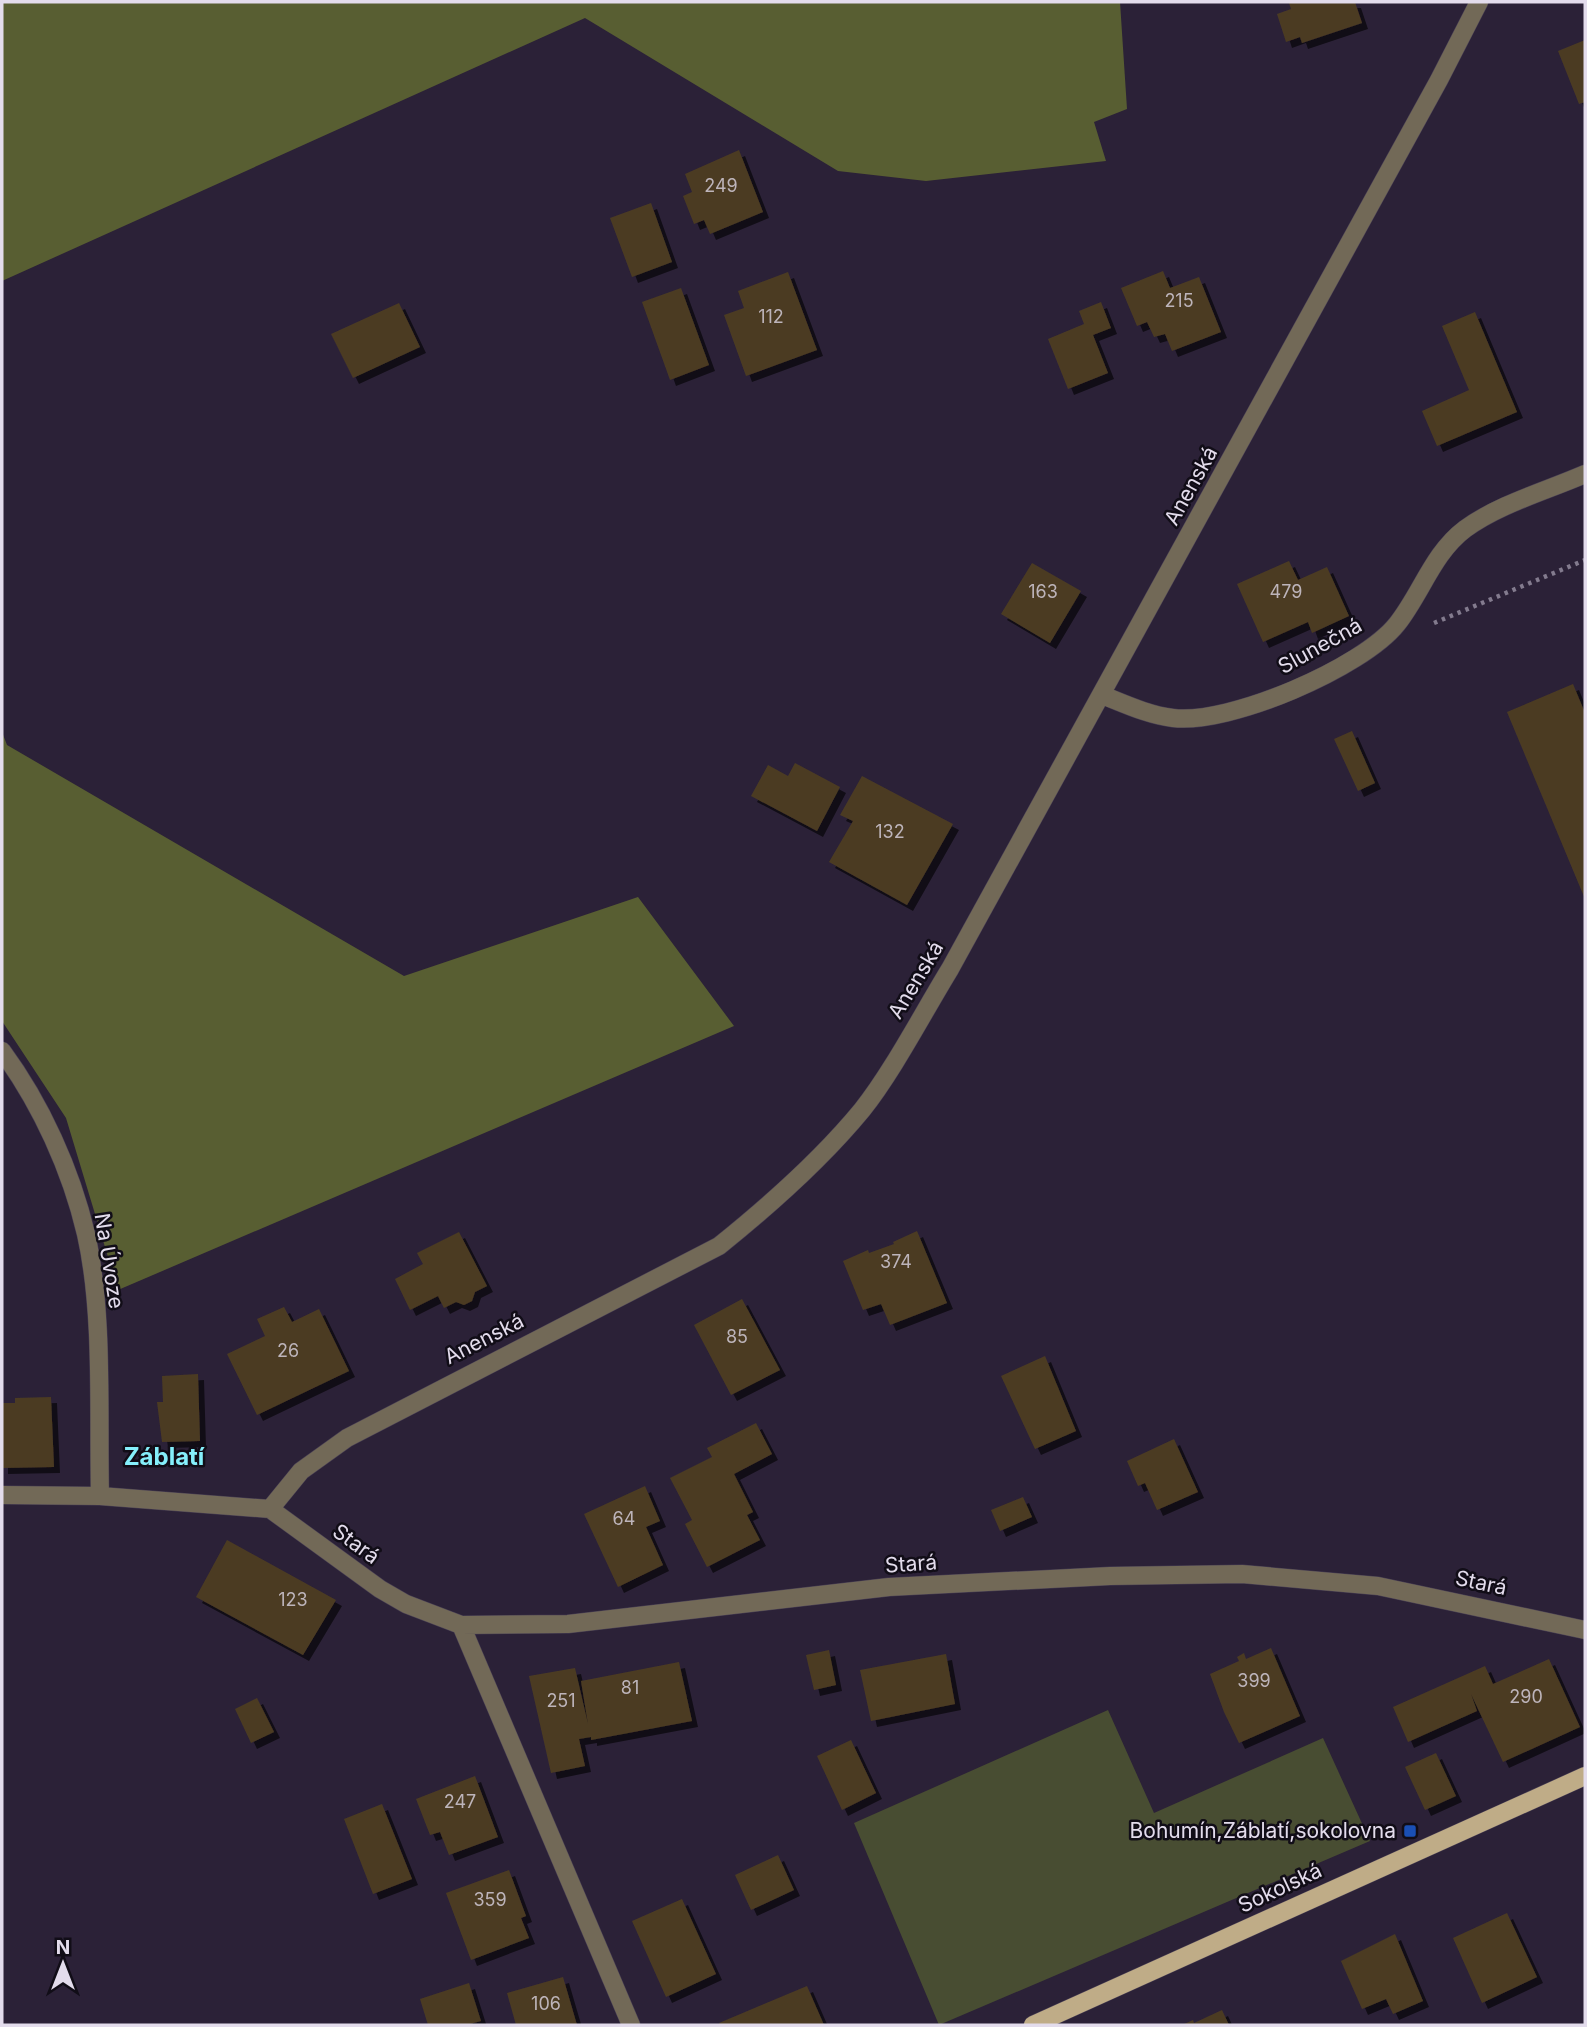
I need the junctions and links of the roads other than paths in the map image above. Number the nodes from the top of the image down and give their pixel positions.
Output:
1 (1479, 2) edge
2 (1585, 474) edge
3 (1102, 695) junction
4 (2, 1051) edge
5 (2, 1495) edge
6 (100, 1496) junction
7 (270, 1509) junction
8 (461, 1625) junction
9 (1585, 1630) edge
10 (1585, 1776) edge
11 (631, 2025) edge
12 (1032, 2025) edge

1 - 3 street, Anenská
2 - 3 street, Slunečná
3 - 7 street, Anenská
4 - 6 street, Na Úvoze
5 - 6 street
6 - 7 street
7 - 8 street, Stará
8 - 9 street, Stará
8 - 11 street
10 - 12 main road, Sokolská

